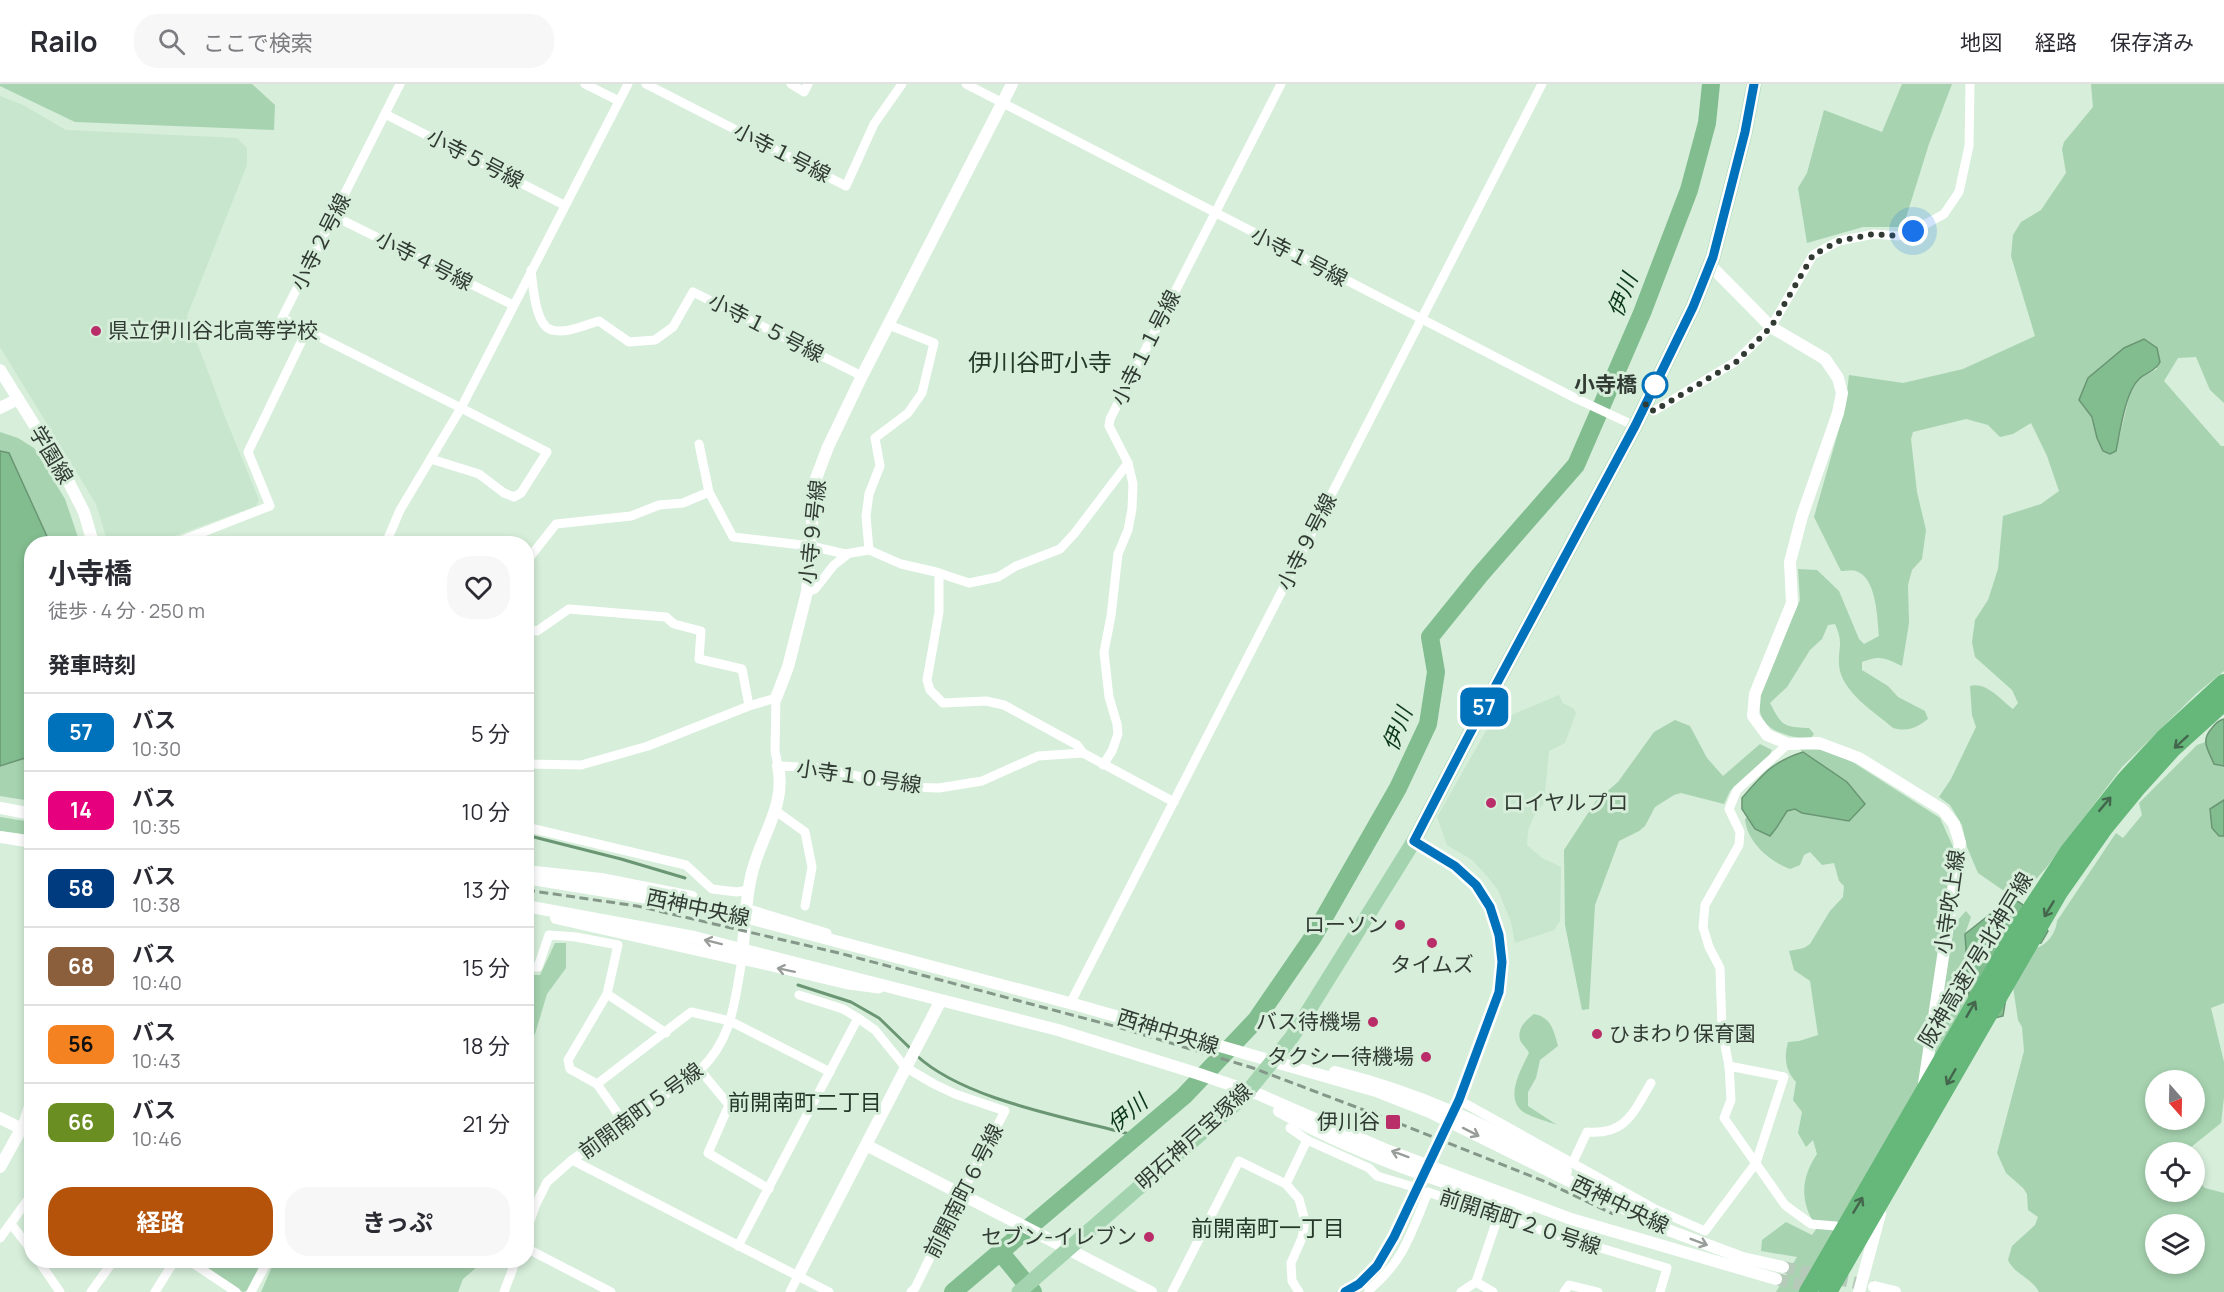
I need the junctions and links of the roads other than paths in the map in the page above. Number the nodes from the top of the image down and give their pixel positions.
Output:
1 (400, 84) edge
2 (585, 84) edge
3 (628, 84) edge
4 (646, 84) edge
5 (791, 84) edge
6 (808, 84) edge
7 (902, 84) edge
8 (966, 84) edge
9 (1012, 84) edge
10 (1281, 84) edge
11 (1542, 84) edge
12 (1754, 84) edge
13 (1970, 84) edge
14 (619, 101) junction
15 (1003, 104) junction
16 (385, 114) junction
17 (564, 205) junction
18 (1215, 214) junction
19 (334, 216) junction
20 (1710, 265) junction
21 (531, 270) junction
22 (513, 305) junction
23 (1421, 319) junction
24 (889, 325) junction
25 (1771, 327) junction
26 (306, 332) junction
27 (0, 370) edge
28 (862, 376) junction
29 (18, 399) junction
30 (1645, 406) junction
31 (0, 408) edge
32 (461, 408) junction
33 (1629, 423) junction
34 (699, 444) dead end
35 (431, 459) junction
36 (1128, 463) junction
37 (709, 492) junction
38 (91, 536) edge
39 (193, 536) edge
40 (389, 536) edge
41 (811, 546) junction
42 (869, 550) junction
43 (534, 552) edge
44 (848, 554) junction
45 (939, 573) junction
46 (807, 592) junction
47 (534, 630) edge
48 (2224, 683) edge
49 (776, 698) junction
50 (2224, 702) edge
51 (749, 706) junction
52 (1788, 744) junction
53 (1083, 753) junction
54 (534, 764) edge
55 (1103, 765) junction
56 (777, 766) junction
57 (1174, 801) junction
58 (0, 808) edge
59 (776, 811) junction
60 (24, 812) edge
61 (534, 829) edge
62 (0, 837) edge
63 (24, 841) edge
64 (1414, 841) junction
65 (2075, 855) junction
66 (534, 872) edge
67 (534, 879) edge
68 (748, 890) junction
69 (806, 906) dead end
70 (534, 907) edge
71 (746, 908) junction
72 (534, 914) edge
73 (742, 960) junction
74 (534, 968) edge
75 (607, 994) junction
76 (799, 995) dead end
77 (1072, 1000) junction
78 (940, 1002) junction
79 (858, 1018) junction
80 (730, 1021) junction
81 (666, 1033) junction
82 (1270, 1057) junction
83 (907, 1064) junction
84 (1728, 1066) junction
85 (700, 1070) junction
86 (830, 1072) junction
87 (1651, 1083) dead end
88 (597, 1084) junction
89 (1238, 1093) junction
90 (1459, 1100) junction
91 (0, 1118) edge
92 (24, 1123) edge
93 (625, 1124) junction
94 (1290, 1128) dead end
95 (22, 1129) junction
96 (1311, 1135) junction
97 (866, 1145) junction
98 (572, 1160) junction
99 (1573, 1162) junction
100 (1756, 1163) junction
101 (0, 1167) edge
102 (1286, 1184) junction
103 (1417, 1188) junction
104 (769, 1189) junction
105 (962, 1193) junction
106 (24, 1205) edge
107 (534, 1210) edge
108 (1498, 1216) junction
109 (1644, 1218) junction
110 (11, 1224) junction
111 (1836, 1226) dead end
112 (1866, 1236) junction
113 (0, 1238) edge
114 (24, 1241) edge
115 (738, 1246) junction
116 (1063, 1247) junction
117 (1663, 1247) junction
118 (534, 1252) edge
119 (1783, 1267) tunnel mouth
120 (47, 1268) edge
121 (108, 1268) edge
122 (170, 1268) edge
123 (197, 1268) edge
124 (264, 1268) edge
125 (513, 1268) edge
126 (798, 1276) junction
127 (1776, 1279) tunnel mouth
128 (1476, 1282) junction
129 (1874, 1287) dead end
130 (221, 1288) edge
131 (1024, 1288) edge
132 (60, 1292) edge
133 (91, 1292) edge
134 (155, 1292) edge
135 (236, 1292) edge
136 (251, 1292) edge
137 (504, 1292) edge
138 (611, 1292) edge
139 (790, 1292) edge
140 (829, 1292) edge
141 (911, 1292) edge
142 (1151, 1292) edge
143 (1172, 1292) edge
144 (1299, 1292) edge
145 (1345, 1292) edge
146 (1369, 1292) edge
147 (1461, 1292) edge
148 (1493, 1292) edge
149 (1564, 1292) edge
150 (1598, 1292) edge
151 (1660, 1292) edge
152 (1808, 1292) edge
153 (1828, 1292) edge
154 (1859, 1292) edge
155 (1895, 1292) edge

1 - 16 street, 小寺２号線
2 - 14 street
3 - 14 street
4 - 7 street, 小寺１号線
5 - 6 street
8 - 15 street, 小寺１号線
9 - 15 street, 小寺９号線
10 - 18 street, 小寺１１号線
11 - 23 street, 小寺９号線
12 - 20 main road, 明石神戸宝塚線
13 - 25 street
14 - 17 street
15 - 18 street, 小寺１号線
15 - 24 street, 小寺９号線
16 - 17 street, 小寺５号線
16 - 19 street, 小寺２号線
17 - 21 street
18 - 23 street, 小寺１号線
18 - 36 street, 小寺１１号線
19 - 22 street, 小寺４号線
19 - 26 street, 小寺２号線
20 - 25 street
20 - 30 main road, 明石神戸宝塚線
21 - 22 street
21 - 28 street, 小寺１５号線
22 - 32 street
23 - 33 street, 小寺１号線
23 - 57 street, 小寺９号線
24 - 28 street, 小寺９号線
24 - 42 street
25 - 30 street
25 - 52 street
26 - 32 street, 小寺２号線
26 - 39 street
27 - 29 street, 学園線
28 - 41 street, 小寺９号線
29 - 31 street
29 - 38 street, 学園線
30 - 33 main road, 明石神戸宝塚線
32 - 35 street
32 - 35 street, 小寺２号線
33 - 64 main road, 明石神戸宝塚線
34 - 37 street
35 - 40 street
36 - 45 street
36 - 55 street, 小寺１１号線
37 - 41 street
37 - 43 street
41 - 44 street
41 - 46 street, 小寺９号線
42 - 44 street
42 - 45 street
44 - 46 street
45 - 53 street
46 - 49 street, 小寺９号線
47 - 51 street
65 -> 48 highway, 阪神高速7号北神戸線
49 - 51 street
49 - 56 street, 小寺９号線
50 -> 65 highway, 阪神高速7号北神戸線
51 - 54 street
52 - 84 street
52 - 112 street, 小寺吹上線
53 - 55 street
53 - 56 street, 小寺１０号線
55 - 57 street
56 - 59 street, 小寺９号線
57 - 77 street, 小寺９号線
58 - 60 street
59 - 68 street, 小寺９号線
59 - 69 street
61 - 68 street
62 - 63 street
64 - 82 main road, 明石神戸宝塚線
64 - 90 street
65 -> 112 highway, 阪神高速7号北神戸線
152 -> 65 highway, 阪神高速7号北神戸線
66 - 71 street
67 -> 109 street, 西神中央線
68 - 71 street, 小寺９号線
117 -> 70 street, 西神中央線
71 - 73 street, 小寺９号線
71 - 77 street, 西神中央線
72 - 73 street
78 -> 73 street, 西神中央線
73 - 80 street, 前開南町５号線
74 - 75 street
75 - 81 street
75 - 88 street
76 - 79 street, 前開南町６号線
77 - 82 street, 西神中央線
78 - 83 street
78 - 89 street, 西神中央線
79 - 83 street, 前開南町６号線
79 - 86 street
80 - 81 street
80 - 85 street, 前開南町５号線
80 - 86 street
81 - 88 street
82 - 89 main road, 明石神戸宝塚線
82 - 109 street
83 - 97 street
83 - 105 street, 前開南町６号線
84 - 100 street
84 - 100 street
85 - 93 street, 前開南町５号線
85 - 104 street
86 - 104 street
87 - 99 street
88 - 93 street
89 - 96 street
89 - 116 main road, 明石神戸宝塚線
90 - 99 street
90 - 103 street
91 - 95 street
92 - 95 street
93 - 98 street, 前開南町５号線
94 - 96 street
95 - 101 street
96 - 102 street
96 - 103 street
96 - 117 street
97 - 105 street
97 - 126 street
98 - 107 street, 前開南町５号線
98 - 115 street
99 - 100 street
100 - 111 street
102 - 143 street
102 - 144 street
103 - 145 street
104 - 115 street
105 - 116 street
105 - 141 street, 前開南町６号線
106 - 110 street
108 - 128 street
108 - 146 street, 前開南町２０号線
108 - 151 street, 前開南町２０号線
109 -> 119 street, 西神中央線
110 - 113 street
110 - 114 street
112 - 153 highway, 阪神高速7号北神戸線
112 - 154 street, 小寺吹上線
115 - 126 street
116 - 131 main road, 明石神戸宝塚線
116 - 142 street
117 - 127 street, 西神中央線
118 - 138 street
120 - 132 street
121 - 133 street
122 - 134 street
123 - 130 street
124 - 136 street
125 - 137 street
126 - 139 street
126 - 140 street
128 - 147 street
128 - 148 street
129 - 155 street
130 - 135 street
149 - 150 street, 前開南町２０号線

